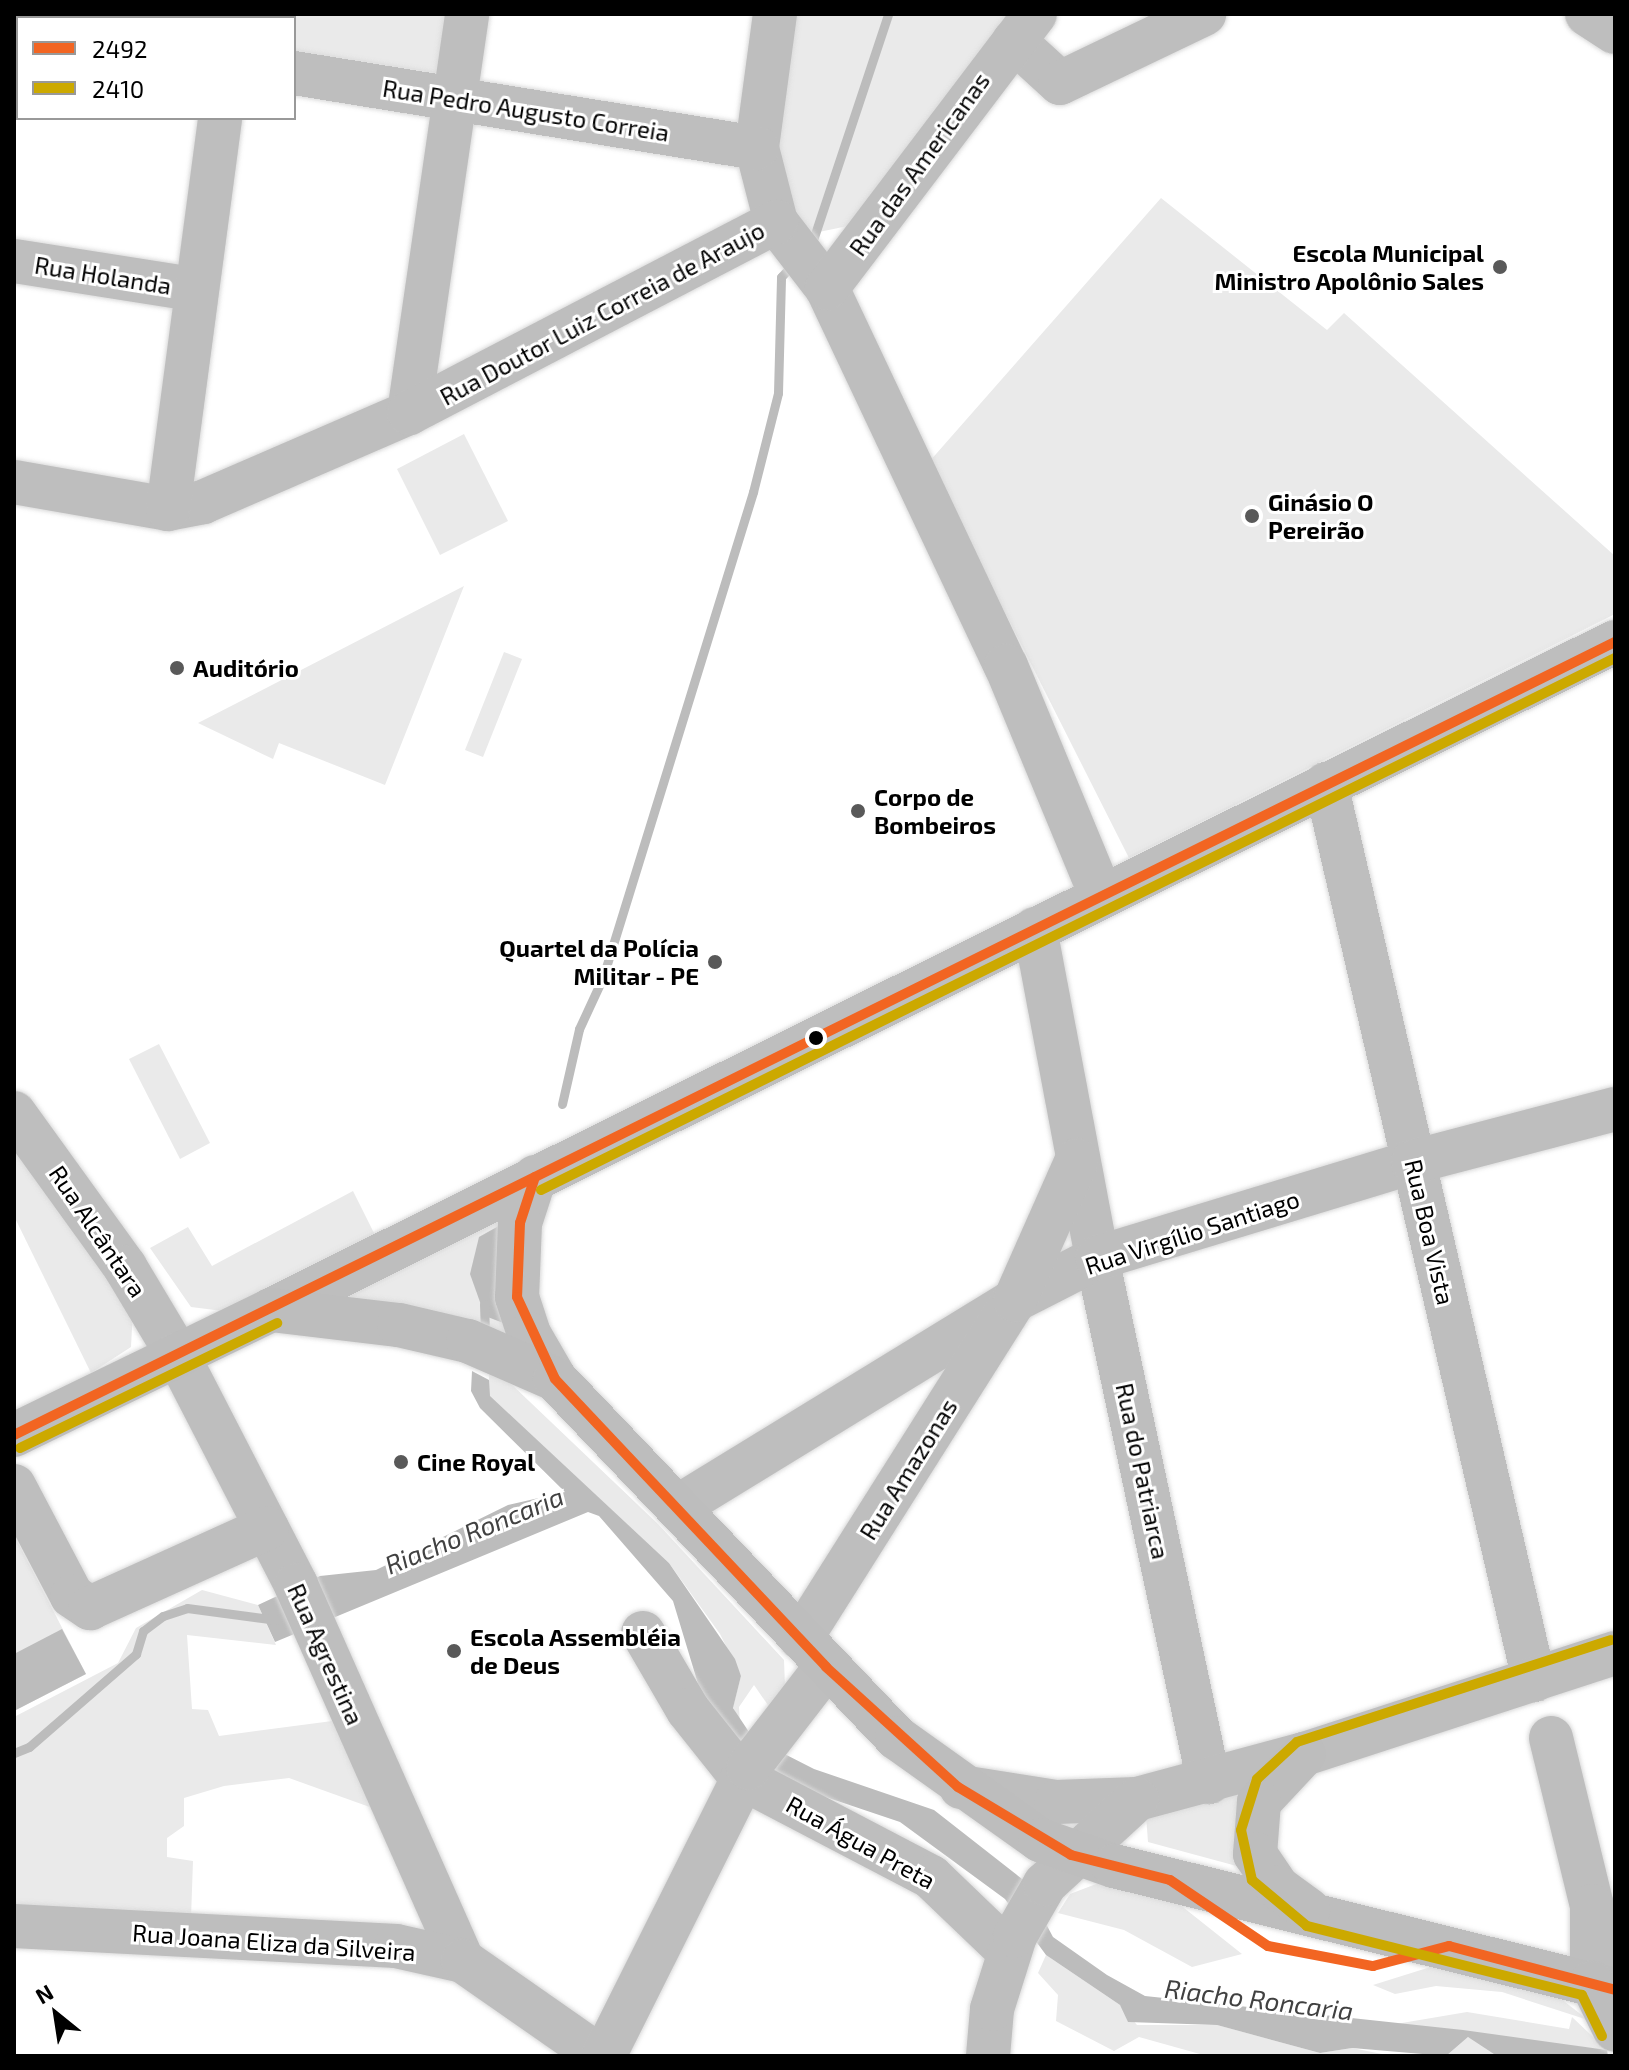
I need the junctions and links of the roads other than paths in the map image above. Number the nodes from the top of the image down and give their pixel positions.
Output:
1 (467, 14) edge
2 (775, 14) edge
3 (1587, 14) edge
4 (1187, 19) edge
5 (1024, 28) edge
6 (1615, 32) edge
7 (296, 73) edge
8 (457, 99) junction
9 (220, 120) edge
10 (757, 148) junction
11 (781, 229) junction
12 (14, 261) edge
13 (822, 282) junction
14 (193, 289) junction
15 (409, 413) junction
16 (14, 482) edge
17 (168, 509) junction
18 (1615, 642) edge
19 (1326, 784) junction
20 (1101, 895) junction
21 (1035, 929) junction
22 (1615, 1109) edge
23 (14, 1113) edge
24 (1077, 1160) junction
25 (1413, 1162) junction
26 (535, 1177) junction
27 (1097, 1258) junction
28 (1015, 1300) junction
29 (271, 1310) junction
30 (177, 1354) junction
31 (555, 1379) junction
32 (14, 1435) edge
33 (14, 1486) edge
34 (679, 1506) junction
35 (267, 1528) junction
36 (643, 1633) dead end
37 (814, 1653) junction
38 (1615, 1653) edge
39 (1534, 1680) junction
40 (1551, 1738) dead end
41 (1304, 1754) junction
42 (754, 1762) junction
43 (1209, 1782) junction
44 (958, 1787) junction
45 (1137, 1799) junction
46 (1058, 1869) junction
47 (1314, 1914) junction
48 (14, 1926) edge
49 (1011, 1943) junction
50 (463, 1961) junction
51 (1604, 1986) edge
52 (1615, 2030) edge
53 (602, 2056) edge
54 (988, 2056) edge

1 - 8 street, Rua Doutor Luiz Correia de Araujo
2 - 10 street, Rua Doutor Luiz Correia de Araujo
3 - 6 street
4 - 5 street
5 - 13 street, Rua das Americanas
7 - 8 street, Rua Pedro Augusto Correia
8 - 10 street, Rua Pedro Augusto Correia
8 - 15 street, Rua Doutor Luiz Correia de Araujo
9 - 14 street
10 - 11 street, Rua Doutor Luiz Correia de Araujo
11 - 13 street
11 - 15 street, Rua Doutor Luiz Correia de Araujo
12 - 14 street, Rua Holanda
13 - 20 street
14 - 17 street
15 - 17 street, Rua Doutor Luiz Correia de Araujo
16 - 17 street, Rua Doutor Luiz Correia de Araujo
18 - 19 street
19 - 20 street
19 - 25 street, Rua Boa Vista
20 - 21 street
21 - 24 street, Rua do Patriarca
21 - 26 street
22 - 25 street, Rua Virgílio Santiago
23 - 30 street, Rua Alcântara
24 - 27 street, Rua do Patriarca
24 - 28 street
25 - 27 street, Rua Virgílio Santiago
25 - 39 street, Rua Boa Vista
26 - 29 street
26 - 31 street
27 - 28 street, Rua Virgílio Santiago
27 - 43 street, Rua do Patriarca
28 - 34 street, Rua Virgílio Santiago
28 - 37 street, Rua Amazonas
29 - 30 main road
29 - 31 main road
30 - 32 main road
30 - 35 street, Rua Agrestina
31 - 34 main road
33 - 35 street
34 - 37 main road
35 - 50 street, Rua Agrestina
36 - 42 street
37 - 42 street, Rua Amazonas
37 - 44 main road
38 - 39 street
39 - 41 street
40 - 51 street
41 - 43 street
41 - 47 main road
42 - 49 street, Rua Água Preta
42 - 53 street, Rua Amazonas
43 - 45 street
44 - 45 street
44 - 46 main road
45 - 46 street
46 - 47 main road
46 - 49 street
47 - 51 main road
48 - 50 street, Rua Joana Eliza da Silveira
49 - 54 street
50 - 53 street, Rua Joana Eliza da Silveira
51 - 52 main road

